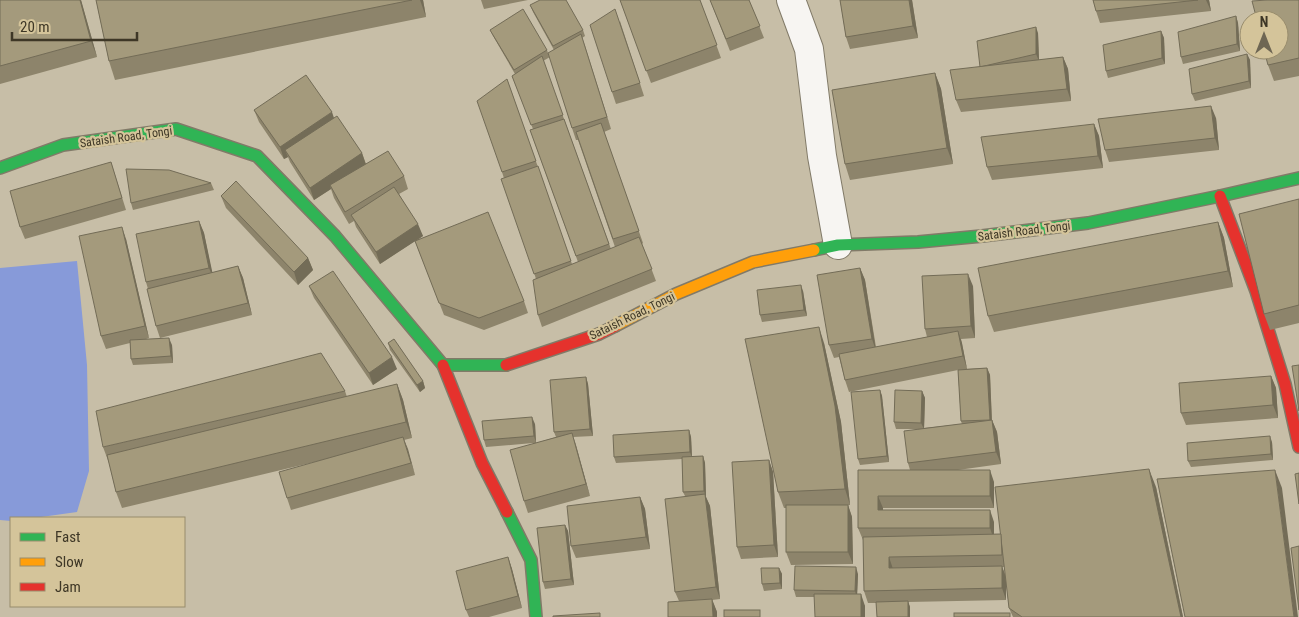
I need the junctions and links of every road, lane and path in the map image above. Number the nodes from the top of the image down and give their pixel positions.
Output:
1 (791, 0) edge
2 (0, 168) edge
3 (1299, 178) edge
4 (1220, 196) junction
5 (838, 245) junction
6 (443, 364) junction
7 (1299, 446) edge
8 (536, 617) edge

1 - 5 street
2 - 6 street, Sataish Road, Tongi
3 - 4 street, Sataish Road, Tongi
4 - 5 street, Sataish Road, Tongi
4 - 7 street
5 - 6 street, Sataish Road, Tongi
6 - 8 street

